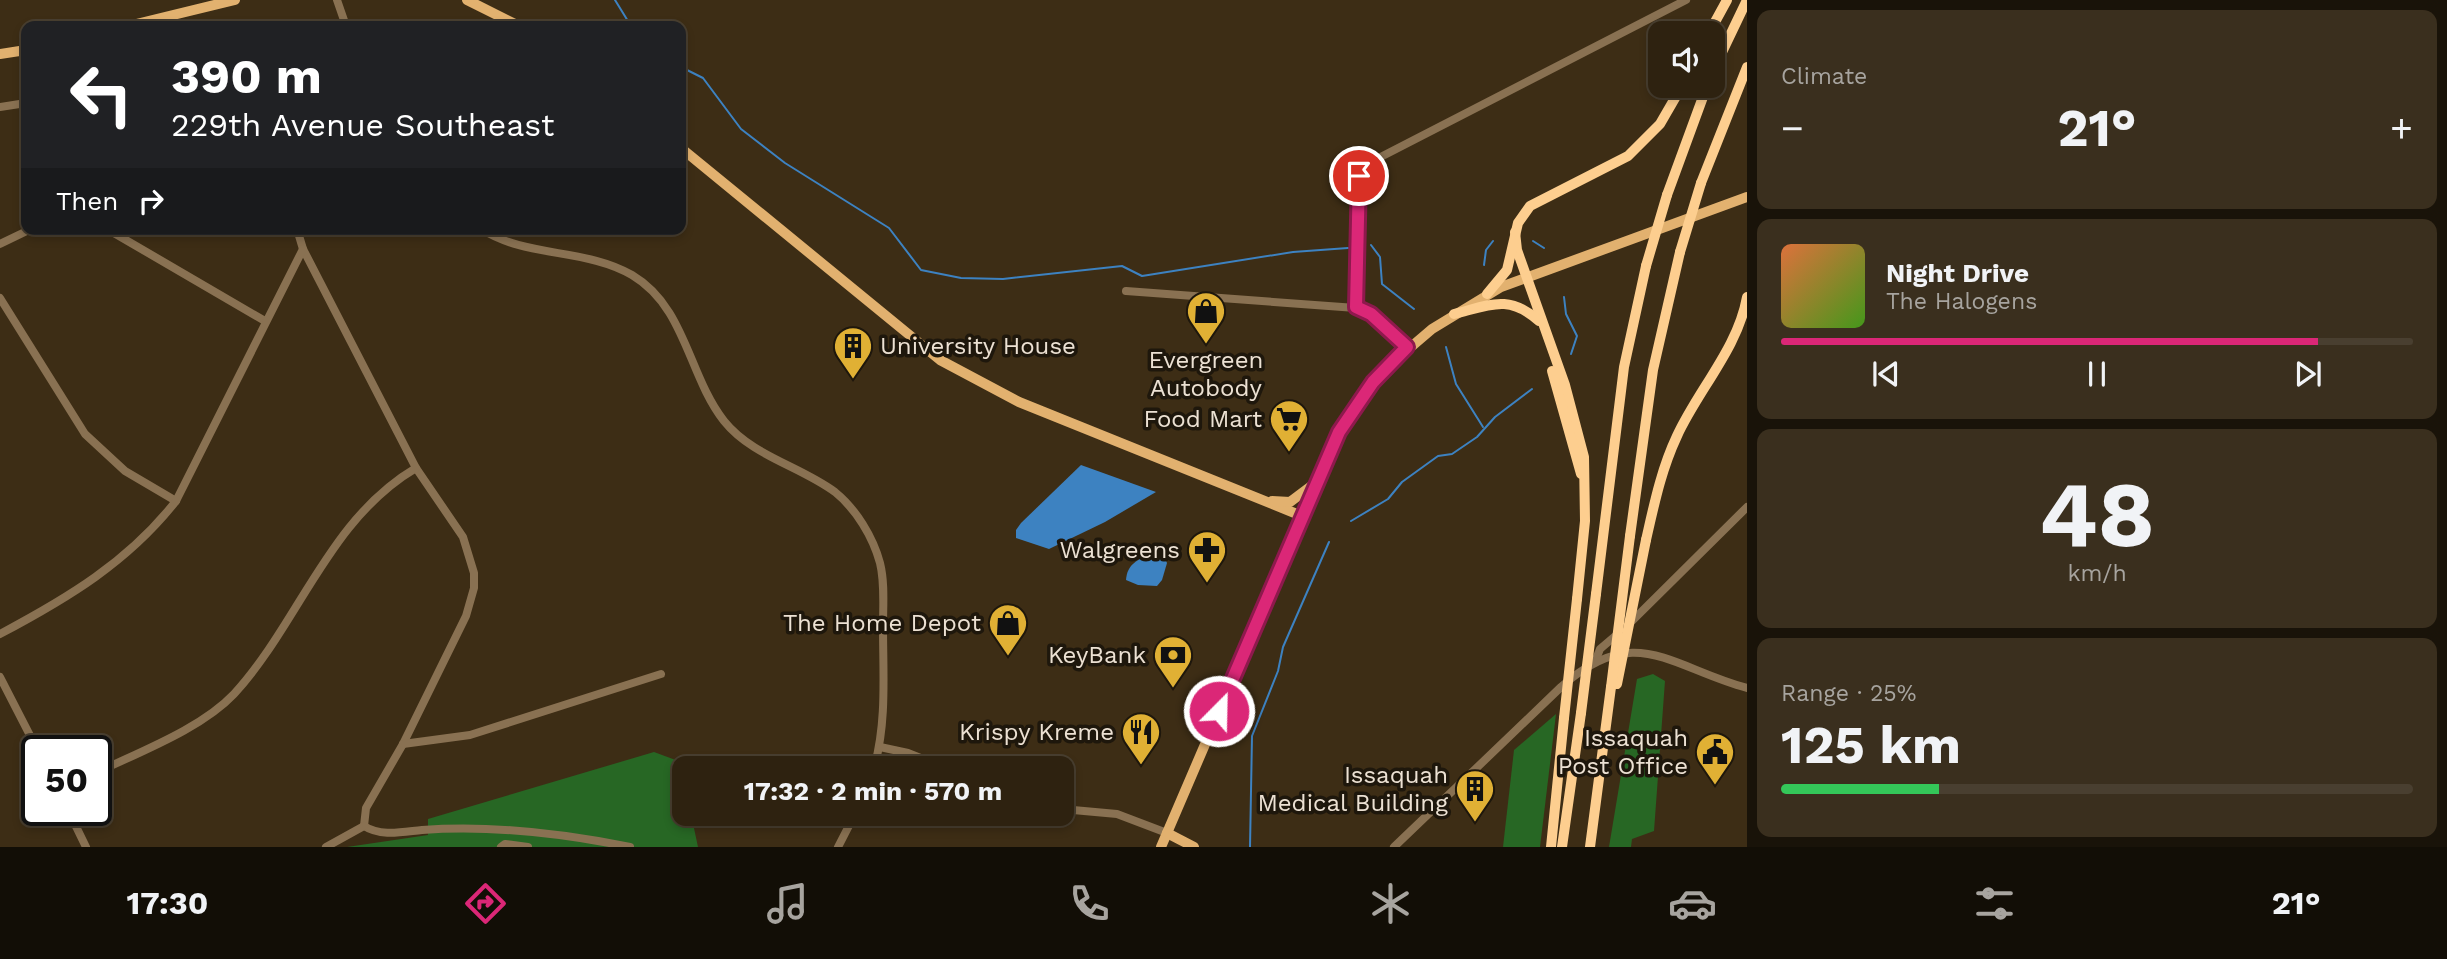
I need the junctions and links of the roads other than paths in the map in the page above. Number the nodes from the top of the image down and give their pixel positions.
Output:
1 (235, 0) edge
2 (337, 0) edge
3 (467, 0) edge
4 (1686, 0) edge
5 (1727, 0) edge
6 (1747, 0) edge
7 (161, 21) edge
8 (344, 21) edge
9 (509, 21) edge
10 (1716, 21) edge
11 (1725, 46) edge
12 (21, 51) edge
13 (0, 54) edge
14 (1747, 67) edge
15 (1675, 98) edge
16 (1703, 98) edge
17 (21, 104) edge
18 (0, 107) edge
19 (686, 152) edge
20 (1743, 200) edge
21 (1515, 232) junction
22 (21, 234) edge
23 (117, 235) edge
24 (299, 235) edge
25 (493, 235) edge
26 (0, 244) edge
27 (303, 249) junction
28 (1525, 276) junction
29 (1126, 291) dead end
30 (1487, 295) junction
31 (1747, 297) edge
32 (0, 298) edge
33 (1356, 307) junction
34 (1454, 314) junction
35 (265, 321) junction
36 (1542, 328) junction
37 (1407, 347) junction
38 (416, 468) junction
39 (1317, 482) junction
40 (1254, 498) junction
41 (176, 501) junction
42 (1747, 507) edge
43 (1302, 516) junction
44 (0, 634) edge
45 (1595, 662) junction
46 (661, 674) dead end
47 (0, 677) edge
48 (1614, 685) junction
49 (1747, 688) edge
50 (30, 735) edge
51 (403, 744) junction
52 (880, 747) junction
53 (877, 756) edge
54 (916, 756) edge
55 (112, 766) edge
56 (1074, 811) edge
57 (76, 826) edge
58 (364, 826) junction
59 (849, 826) edge
60 (1167, 833) junction
61 (605, 845) edge
62 (86, 847) edge
63 (326, 847) edge
64 (501, 847) edge
65 (528, 847) edge
66 (630, 847) edge
67 (838, 847) edge
68 (1161, 847) edge
69 (1194, 847) edge
70 (1394, 847) edge
71 (1551, 847) edge
72 (1563, 847) edge
73 (1590, 847) edge

1 - 7 main road
2 - 8 street
3 - 9 main road
4 - 33 street
5 - 10 highway
6 - 11 highway
12 - 13 main road
14 - 48 highway, bridge
15 - 21 highway
16 - 72 highway, bridge
17 - 18 street
19 - 40 main road
20 - 28 main road
21 - 28 highway
21 - 30 highway
22 - 26 street
23 - 35 street
24 - 27 street
25 - 52 street
27 - 35 street
27 - 38 street
28 - 30 main road
28 - 36 highway
29 - 33 street
30 - 34 main road
31 - 48 highway, bridge
32 - 41 street
33 - 37 street
34 - 36 highway
34 - 37 main road
35 - 41 street
36 - 71 highway, bridge
37 - 39 main road
38 - 51 street
38 - 55 street
39 - 40 main road
39 - 43 main road
40 - 43 main road
41 - 44 street
42 - 45 street
43 - 60 main road
45 - 49 street
45 - 70 street
46 - 51 street
47 - 50 street
48 - 73 highway
51 - 58 street
52 - 53 street
52 - 54 street
56 - 60 street
57 - 62 street
58 - 61 street
58 - 63 street
59 - 67 street
60 - 68 main road
60 - 69 main road
61 - 66 street
64 - 65 street

